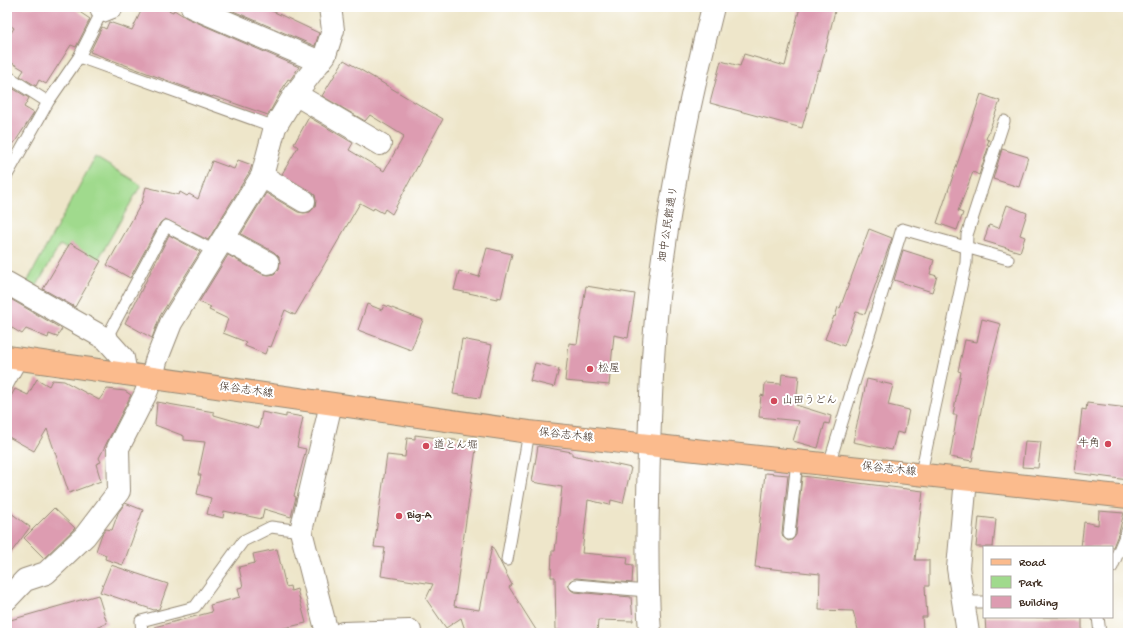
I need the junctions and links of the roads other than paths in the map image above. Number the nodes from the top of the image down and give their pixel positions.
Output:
1 (192, 7) edge
2 (330, 7) edge
3 (713, 7) edge
4 (107, 9) edge
5 (79, 57) junction
6 (320, 62) junction
7 (7, 76) edge
8 (295, 94) junction
9 (48, 102) junction
10 (1004, 121) dead end
11 (275, 127) junction
12 (380, 144) dead end
13 (7, 175) edge
14 (262, 176) junction
15 (304, 200) dead end
16 (220, 245) junction
17 (966, 247) junction
18 (1008, 259) dead end
19 (268, 263) dead end
20 (7, 284) edge
21 (106, 339) junction
22 (14, 358) edge
23 (126, 374) junction
24 (152, 378) junction
25 (7, 386) edge
26 (331, 404) junction
27 (529, 432) junction
28 (648, 445) junction
29 (797, 461) junction
30 (829, 464) junction
31 (921, 473) junction
32 (966, 479) junction
33 (1128, 497) edge
34 (1128, 529) edge
35 (301, 531) junction
36 (789, 534) dead end
37 (507, 560) dead end
38 (1113, 564) edge
39 (576, 585) dead end
40 (647, 591) junction
41 (7, 599) edge
42 (974, 602) edge
43 (1098, 618) edge
44 (142, 633) edge
45 (327, 633) edge
46 (344, 633) edge
47 (410, 633) edge
48 (650, 633) edge
49 (968, 633) edge
50 (1100, 633) edge

1 - 6 street
2 - 6 street
3 - 28 street, 畑中公民館通り
4 - 5 lane
5 - 9 lane
5 - 11 lane
6 - 8 street
7 - 9 lane
8 - 11 street
8 - 12 street
9 - 13 lane
10 - 17 lane
11 - 14 street
14 - 15 street
14 - 16 street
16 - 19 street
16 - 21 lane
16 - 24 street
17 - 18 lane
17 - 30 lane
17 - 31 lane
20 - 21 street
21 - 23 street
22 - 23 main road, 保谷志木線
22 - 25 lane
23 - 24 main road, 保谷志木線
24 - 26 main road, 保谷志木線
24 - 41 street
26 - 27 main road, 保谷志木線
26 - 35 street
27 - 28 main road, 保谷志木線
27 - 37 lane
28 - 29 main road, 保谷志木線
28 - 40 street, 畑中公民館通り
29 - 30 main road, 保谷志木線
29 - 36 lane
30 - 31 main road, 保谷志木線
31 - 32 main road, 保谷志木線
32 - 33 main road, 保谷志木線
32 - 42 street
34 - 38 lane
35 - 44 lane
35 - 45 street
39 - 40 lane
40 - 48 street, 畑中公民館通り
42 - 49 street
43 - 50 lane
46 - 47 street

